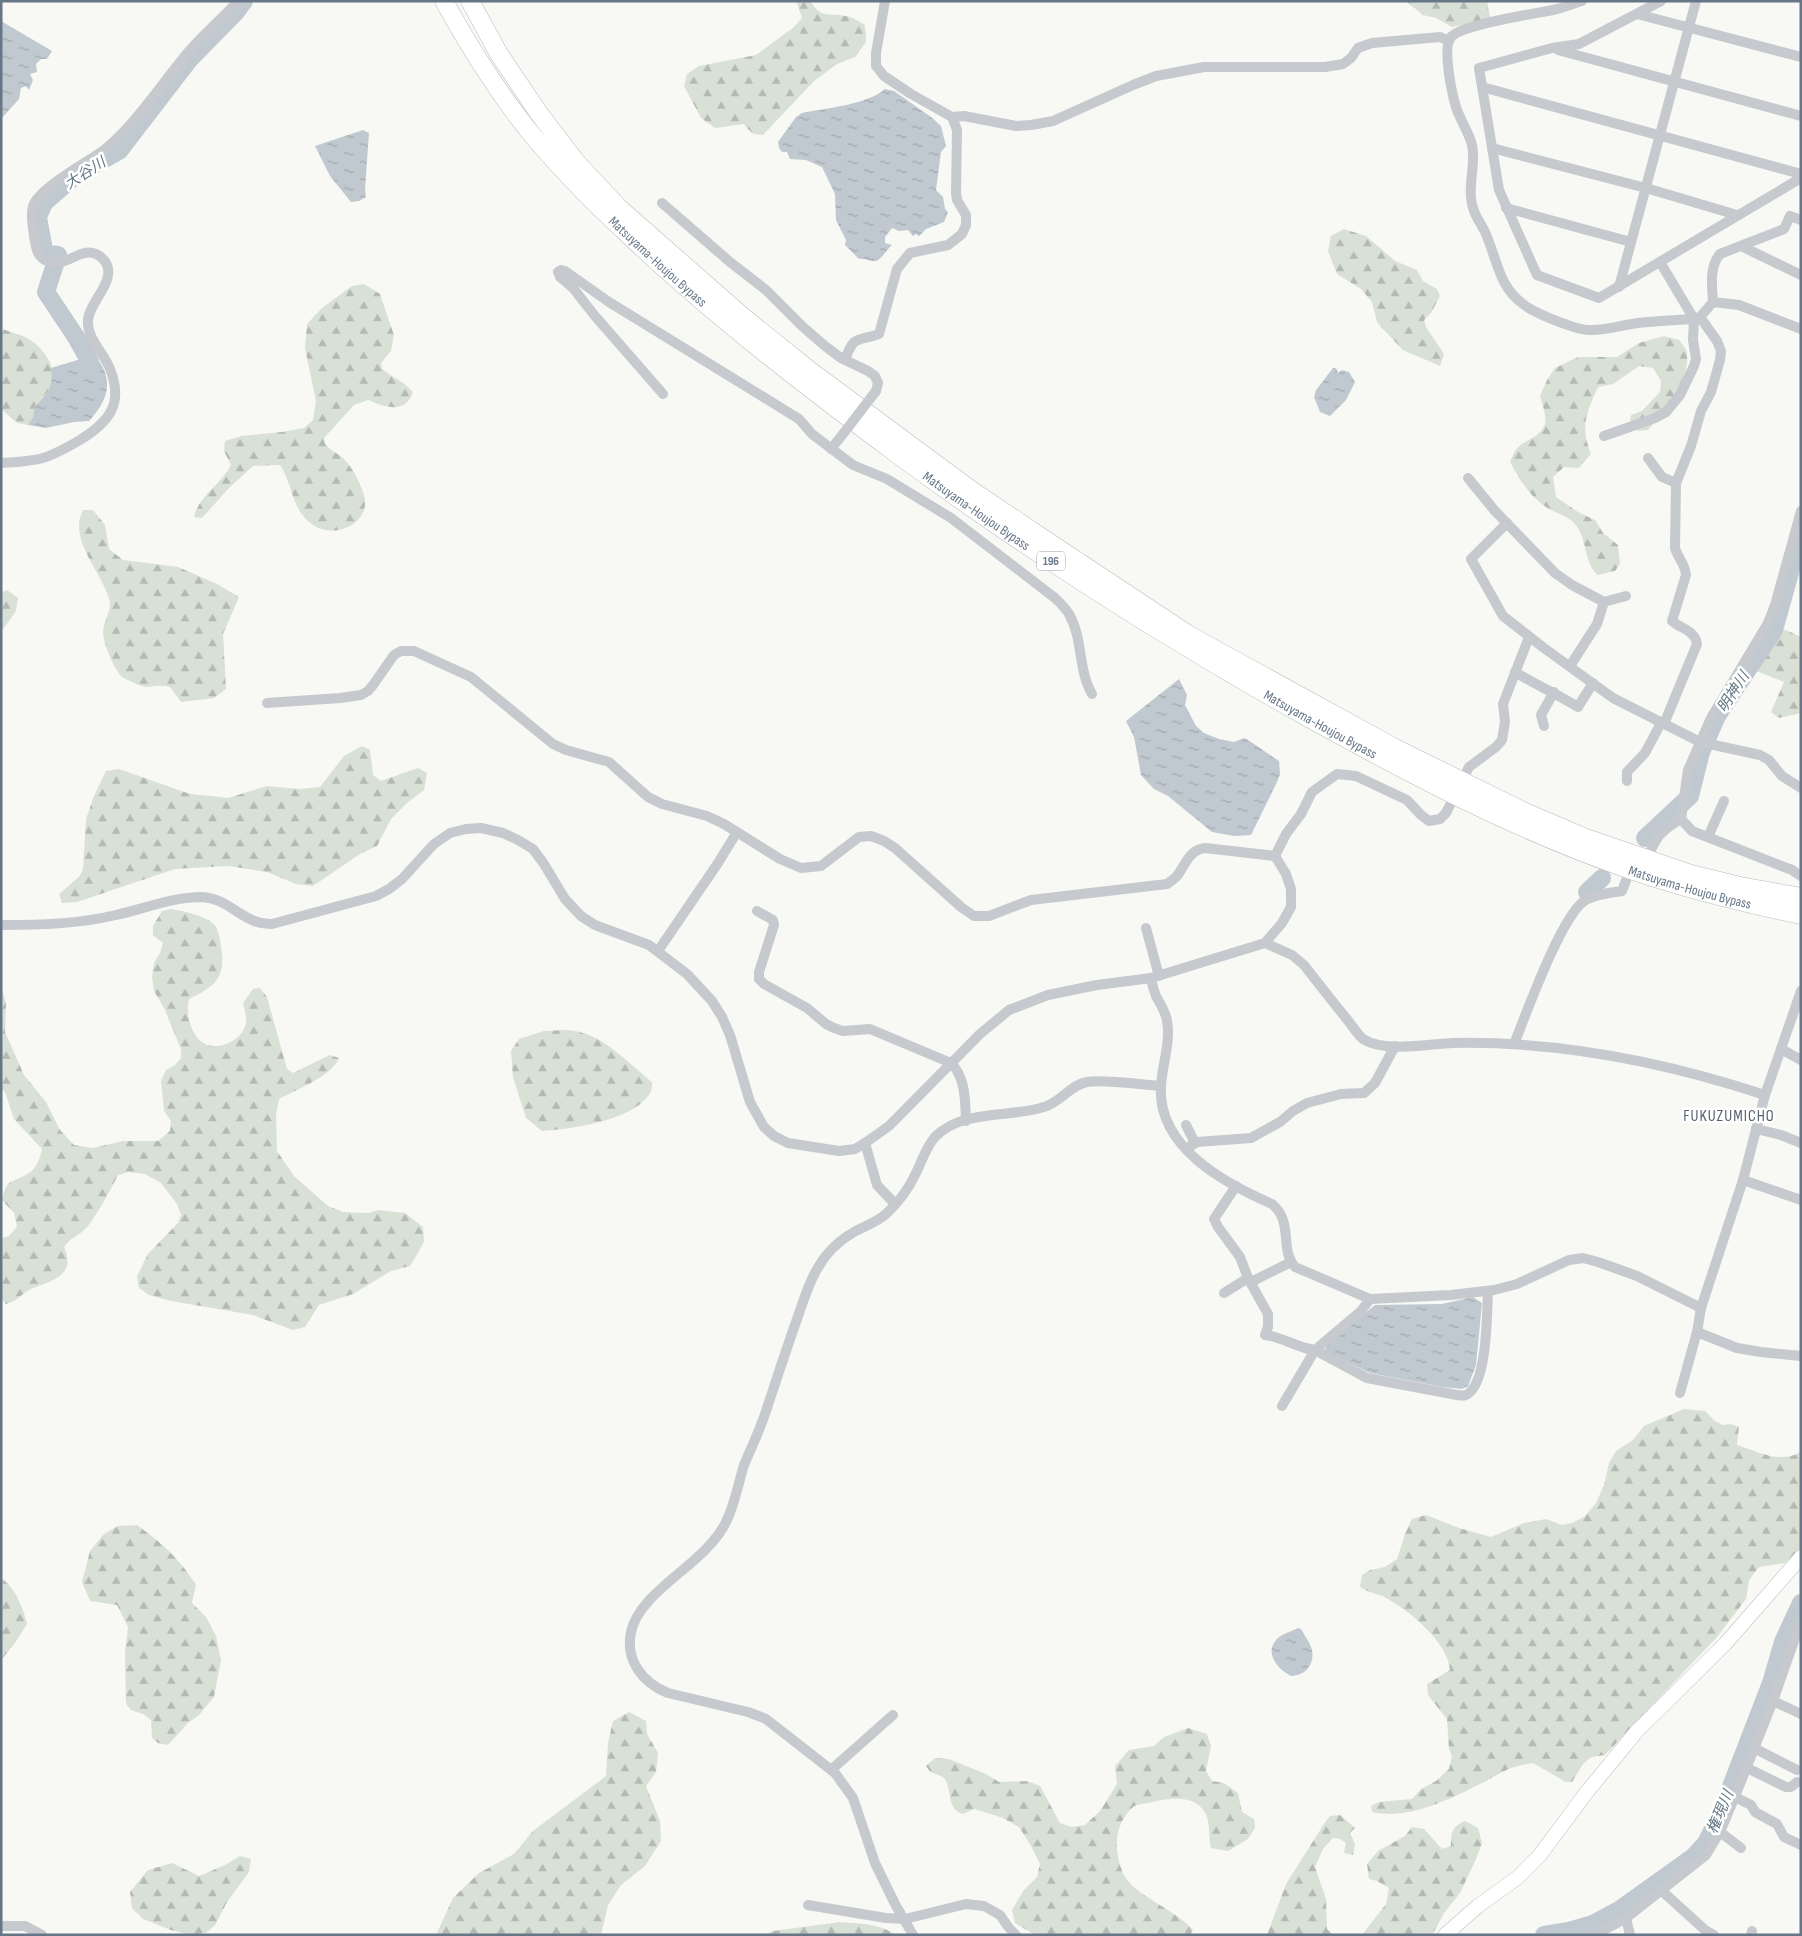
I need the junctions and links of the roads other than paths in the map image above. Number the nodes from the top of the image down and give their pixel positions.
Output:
1 (238, 1) edge
2 (444, 1) edge
3 (470, 1) edge
4 (885, 1) edge
5 (1582, 1) edge
6 (1662, 1) edge
7 (1696, 1) edge
8 (1637, 14) junction
9 (1690, 29) junction
10 (1449, 41) junction
11 (1552, 48) junction
12 (1801, 56) edge
13 (1675, 81) junction
14 (1482, 86) junction
15 (1801, 116) edge
16 (952, 117) junction
17 (1660, 134) junction
18 (1492, 148) junction
19 (1801, 174) edge
20 (1801, 178) edge
21 (1646, 188) junction
22 (662, 203) dead end
23 (1506, 208) junction
24 (1737, 215) junction
25 (1801, 220) edge
26 (1630, 242) junction
27 (1743, 247) junction
28 (1660, 262) junction
29 (1801, 275) edge
30 (1619, 287) junction
31 (1713, 302) junction
32 (1697, 318) junction
33 (1801, 328) edge
34 (845, 360) junction
35 (663, 394) dead end
36 (1604, 436) dead end
37 (831, 449) junction
38 (1648, 458) dead end
39 (1, 463) edge
40 (1468, 478) dead end
41 (1676, 483) junction
42 (967, 497) junction
43 (1800, 515) edge
44 (951, 518) junction
45 (1507, 523) junction
46 (1626, 596) dead end
47 (1604, 602) junction
48 (1529, 637) junction
49 (1570, 666) junction
50 (1515, 672) junction
51 (1593, 683) junction
52 (1554, 692) junction
53 (1092, 694) dead end
54 (267, 703) dead end
55 (1662, 724) junction
56 (1544, 726) dead end
57 (1700, 742) junction
58 (1627, 781) dead end
59 (1801, 788) edge
60 (1459, 789) junction
61 (1724, 801) dead end
62 (1681, 814) junction
63 (737, 832) junction
64 (1708, 837) junction
65 (1275, 856) junction
66 (1647, 860) junction
67 (1630, 870) junction
68 (1801, 876) edge
69 (1801, 897) edge
70 (758, 911) dead end
71 (1801, 915) edge
72 (1, 925) edge
73 (1146, 928) dead end
74 (1265, 943) junction
75 (658, 951) junction
76 (1155, 977) junction
77 (1801, 991) edge
78 (1514, 1044) junction
79 (1395, 1046) junction
80 (1781, 1049) junction
81 (1801, 1060) edge
82 (951, 1063) junction
83 (1161, 1086) junction
84 (1765, 1095) junction
85 (966, 1121) junction
86 (1186, 1125) dead end
87 (1756, 1129) junction
88 (1195, 1143) junction
89 (1801, 1143) edge
90 (865, 1144) junction
91 (1186, 1149) junction
92 (1743, 1180) junction
93 (1236, 1186) junction
94 (1801, 1200) edge
95 (895, 1204) junction
96 (1291, 1262) junction
97 (1249, 1280) junction
98 (1488, 1291) junction
99 (1224, 1293) dead end
100 (1370, 1299) junction
101 (1701, 1308) junction
102 (1697, 1332) junction
103 (1315, 1350) junction
104 (1801, 1356) edge
105 (1680, 1393) dead end
106 (1282, 1406) dead end
107 (1801, 1557) edge
108 (1801, 1621) edge
109 (1797, 1644) edge
110 (1773, 1700) junction
111 (1801, 1714) edge
112 (893, 1715) dead end
113 (1754, 1748) junction
114 (1747, 1768) junction
115 (831, 1770) junction
116 (1797, 1770) dead end
117 (1797, 1782) dead end
118 (1735, 1798) junction
119 (1720, 1832) junction
120 (1801, 1845) edge
121 (1741, 1848) dead end
122 (1662, 1891) junction
123 (808, 1905) dead end
124 (1626, 1918) junction
125 (905, 1919) junction
126 (1, 1926) edge
127 (42, 1935) edge
128 (913, 1935) edge
129 (1016, 1935) edge
130 (1445, 1935) edge
131 (1595, 1935) edge
132 (1630, 1935) edge
133 (1714, 1935) edge

1 - 39 street
2 - 42 highway, Matsuyama-Houjou Bypass / 196
3 - 42 highway, Matsuyama-Houjou Bypass / 196
4 - 16 street
5 - 10 street
6 - 8 street
7 - 9 street
8 - 9 street
8 - 11 street
9 - 12 street
9 - 13 street
10 - 16 street
10 - 32 street
11 - 13 street
11 - 14 street
13 - 15 street
13 - 17 street
14 - 17 street
14 - 18 street
16 - 34 street
17 - 19 street
17 - 21 street
18 - 21 street
18 - 23 street
20 - 24 street
21 - 24 street
21 - 26 street
22 - 34 street
23 - 26 street
23 - 30 street
24 - 28 street
25 - 27 street
26 - 30 street
27 - 29 street
27 - 31 street
28 - 30 street
28 - 32 street
31 - 32 street
31 - 33 street
32 - 36 street
32 - 41 street
34 - 37 street, bridge
35 - 37 street
37 - 44 street
38 - 41 street
40 - 45 street
41 - 55 street
42 - 44 street
42 - 60 highway, Matsuyama-Houjou Bypass / 196
43 - 57 street
44 - 53 street
45 - 47 street
45 - 48 street
46 - 47 street
47 - 49 street
48 - 49 street
48 - 50 street
49 - 51 street
50 - 52 street
50 - 60 street
51 - 52 street
51 - 55 street
52 - 56 street
54 - 63 street
55 - 57 street
55 - 58 street
57 - 59 street
57 - 62 street
60 - 65 street
60 - 66 highway, Matsuyama-Houjou Bypass / 196
60 - 67 highway, Matsuyama-Houjou Bypass / 196
61 - 64 street
62 - 64 street
62 - 66 street
63 - 65 street
63 - 75 street
64 - 68 street
65 - 74 street
66 - 69 highway, Matsuyama-Houjou Bypass / 196
67 - 71 highway, Matsuyama-Houjou Bypass / 196
67 - 78 street
70 - 82 street
72 - 75 street
73 - 76 street
74 - 76 street
74 - 79 street
75 - 90 street
76 - 82 street
76 - 83 street
77 - 80 street
78 - 79 street
78 - 84 street
79 - 88 street
80 - 81 street
80 - 84 street
82 - 85 street
82 - 90 street
83 - 85 street
83 - 91 street
84 - 87 street
85 - 95 street
86 - 88 street
87 - 89 street
87 - 92 street
88 - 91 street
90 - 95 street
91 - 93 street
92 - 94 street
92 - 101 street
93 - 96 street
93 - 97 street
95 - 115 street
96 - 97 street
96 - 100 street
97 - 99 street
97 - 103 street
98 - 100 street
98 - 101 street
98 - 103 street
100 - 103 street
101 - 102 street
102 - 104 street
102 - 105 street
103 - 106 street
107 - 130 street
108 - 109 street
109 - 110 street
110 - 111 street
110 - 113 street
112 - 115 street
113 - 114 street
113 - 116 street
114 - 117 street
114 - 118 street
115 - 125 street
118 - 119 street
118 - 120 street
119 - 121 street
119 - 122 street
122 - 124 street
122 - 133 street
123 - 125 street
124 - 131 street
124 - 132 street
125 - 128 street
125 - 129 street
126 - 127 street

